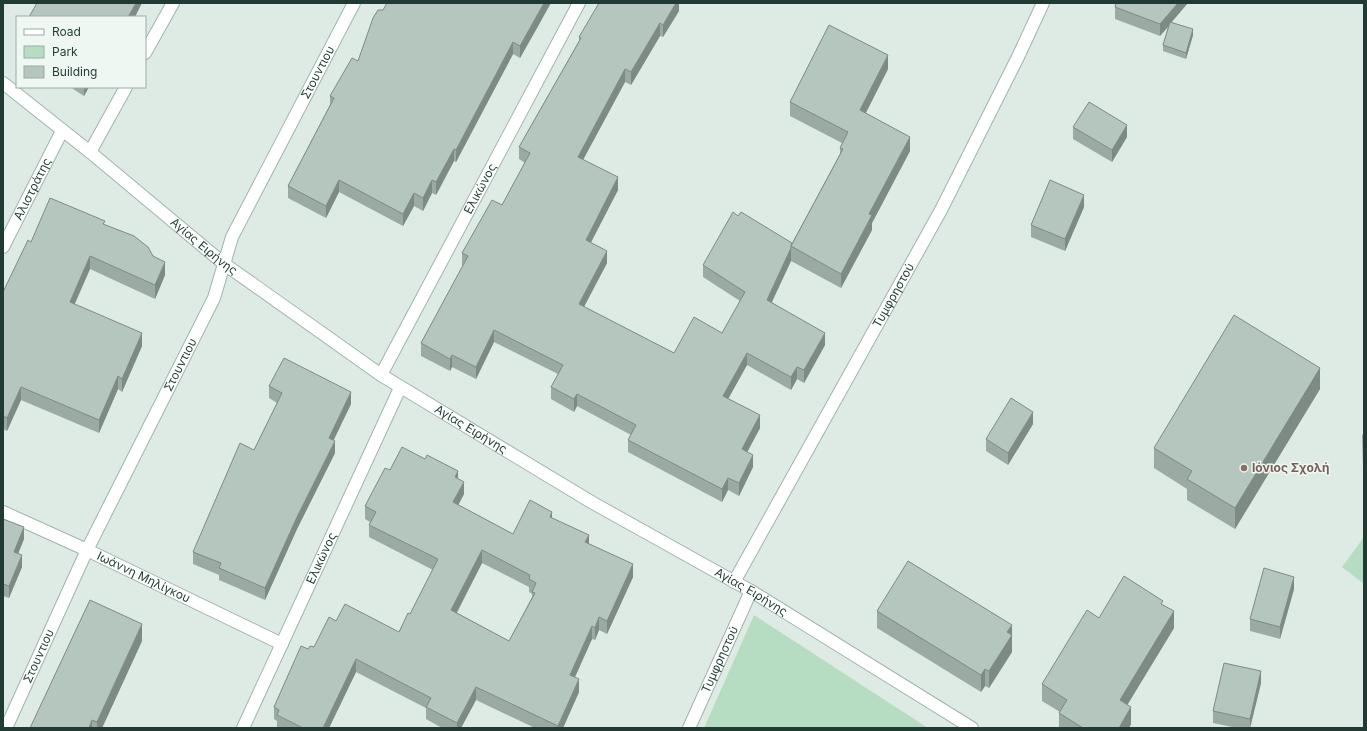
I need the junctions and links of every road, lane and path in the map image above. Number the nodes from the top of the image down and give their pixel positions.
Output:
1 (173, 3) edge
2 (354, 3) edge
3 (579, 3) edge
4 (1043, 3) edge
5 (146, 51) edge
6 (3, 83) edge
7 (125, 88) edge
8 (62, 131) junction
9 (90, 152) junction
10 (3, 247) edge
11 (223, 263) junction
12 (381, 375) junction
13 (400, 388) junction
14 (3, 512) edge
15 (87, 550) junction
16 (734, 582) junction
17 (751, 591) junction
18 (282, 644) junction
19 (6, 728) edge
20 (244, 728) edge
21 (689, 728) edge
22 (972, 728) edge

1 - 5 street
2 - 11 street, Στουντιου
3 - 12 street, Ελικώνος
4 - 16 street, Τυμφρηστού
6 - 8 street, Αγίας Ειρήνης
7 - 9 street
8 - 9 street, Αγίας Ειρήνης
8 - 10 street, Αλιστράτης
9 - 11 street, Αγίας Ειρήνης
11 - 12 street, Αγίας Ειρήνης
11 - 15 street, Στουντιου
12 - 13 street, Αγίας Ειρήνης
13 - 16 street, Αγίας Ειρήνης
13 - 18 street, Ελικώνος
14 - 15 street, Ιωάννη Μηλίγκου
15 - 18 street, Ιωάννη Μηλίγκου
15 - 19 street, Στουντιου
16 - 17 street, Αγίας Ειρήνης
17 - 21 street, Τυμφρηστού
17 - 22 street, Αγίας Ειρήνης
18 - 20 street, Ελικώνος

